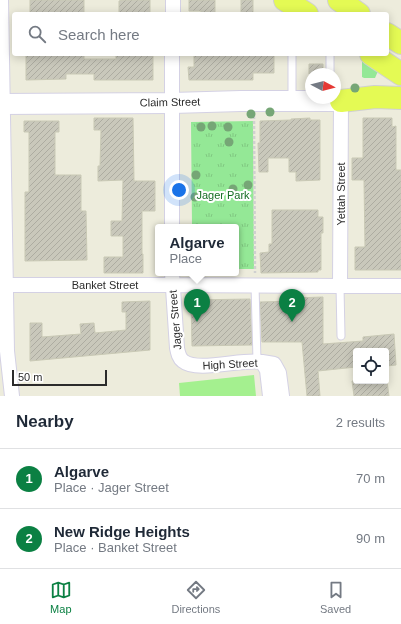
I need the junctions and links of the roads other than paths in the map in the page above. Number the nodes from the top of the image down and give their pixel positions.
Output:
1 (1, 0) edge
2 (173, 0) edge
3 (285, 0) edge
4 (339, 0) edge
5 (173, 12) edge
6 (305, 12) edge
7 (356, 12) edge
8 (389, 35) edge
9 (401, 43) edge
10 (172, 56) edge
11 (292, 56) edge
12 (330, 56) edge
13 (374, 56) edge
14 (330, 68) edge
15 (401, 74) edge
16 (401, 98) edge
17 (292, 101) junction
18 (305, 101) edge
19 (341, 101) edge
20 (172, 103) junction
21 (2, 104) edge
22 (341, 104) edge
23 (172, 224) edge
24 (172, 279) edge
25 (3, 285) edge
26 (255, 285) junction
27 (340, 286) junction
28 (401, 286) edge
29 (341, 336) dead end
30 (260, 362) junction
31 (186, 364) joint
32 (12, 396) edge
33 (270, 396) edge
34 (282, 396) edge

1 - 21 street
2 - 5 street
3 - 6 main road
4 - 7 main road
8 - 9 main road
10 - 20 street
11 - 17 lane
12 - 14 lane
13 - 15 main road
16 - 19 main road
17 - 18 street, Claim Street
17 - 20 street, Claim Street
20 - 21 street, Claim Street
20 - 23 street
21 - 25 street
22 - 27 street, Yettah Street
24 - 25 street, Banket Street
24 - 26 street, Banket Street
24 - 31 street, Jager Street
25 - 32 street
26 - 27 street, Banket Street
26 - 30 lane
27 - 28 street, Banket Street
27 - 29 lane
30 - 31 street, High Street
30 - 33 street, High Street
30 - 34 street

